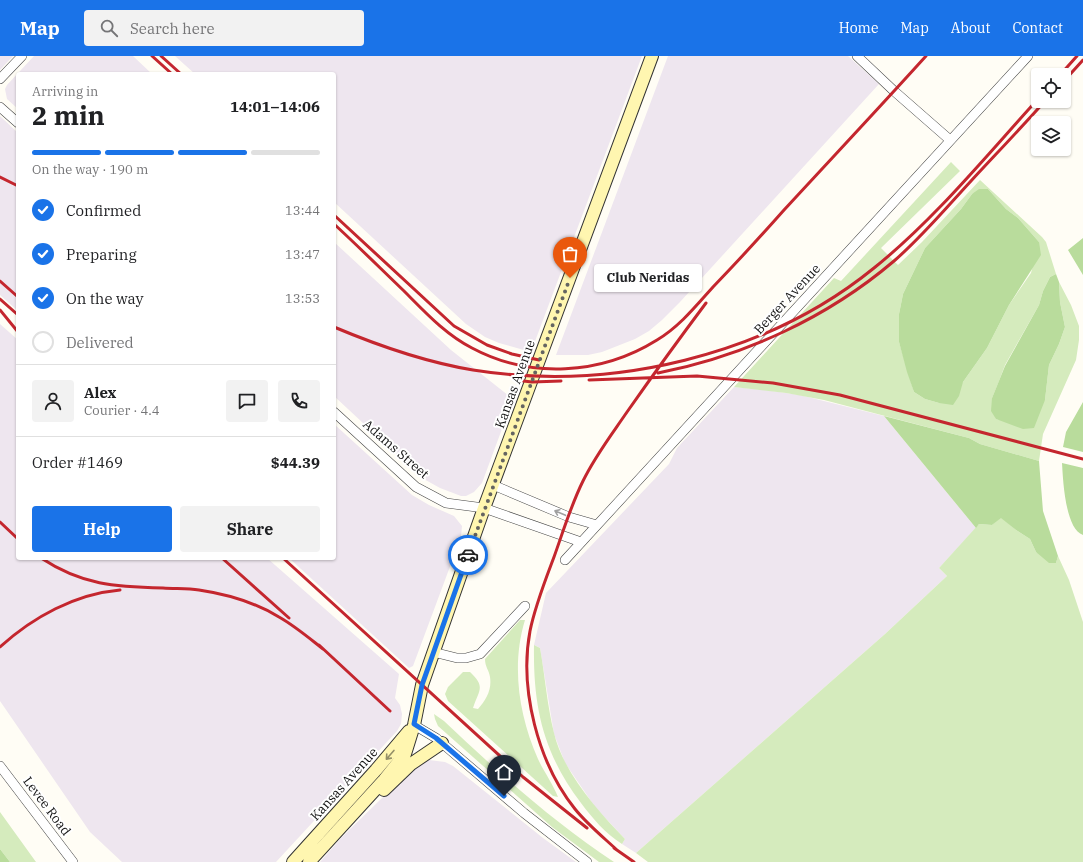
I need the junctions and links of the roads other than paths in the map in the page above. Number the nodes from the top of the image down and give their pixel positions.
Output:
1 (22, 56) edge
2 (652, 56) edge
3 (857, 56) edge
4 (1028, 56) edge
5 (0, 79) edge
6 (0, 107) edge
7 (16, 121) edge
8 (950, 140) junction
9 (336, 414) edge
10 (493, 485) junction
11 (484, 508) junction
12 (597, 525) junction
13 (581, 542) junction
14 (565, 560) dead end
15 (525, 606) dead end
16 (433, 652) junction
17 (414, 724) junction
18 (442, 744) junction
19 (0, 766) edge
20 (342, 825) junction
21 (319, 842) junction
22 (73, 862) edge
23 (294, 862) edge
24 (309, 862) edge
25 (587, 862) edge

1 - 5 street
2 - 10 main road, Kansas Avenue
3 - 8 street
4 - 8 street, Berger Avenue
6 - 7 street
8 - 12 street, Berger Avenue
9 - 11 street, Adams Street
10 - 11 main road, Kansas Avenue
12 -> 10 street
11 - 13 street, Adams Street
11 - 16 main road, Kansas Avenue
12 - 13 street, Berger Avenue
13 - 14 street, Berger Avenue
15 - 16 street
16 - 17 main road, Kansas Avenue
17 - 18 street
17 - 20 main road, Kansas Avenue
17 -> 21 main road, Kansas Avenue
18 - 20 main road
18 - 25 street
19 - 22 street, Levee Road
20 - 21 main road, Kansas Avenue
21 - 23 main road, Kansas Avenue
21 - 24 main road, Kansas Avenue

